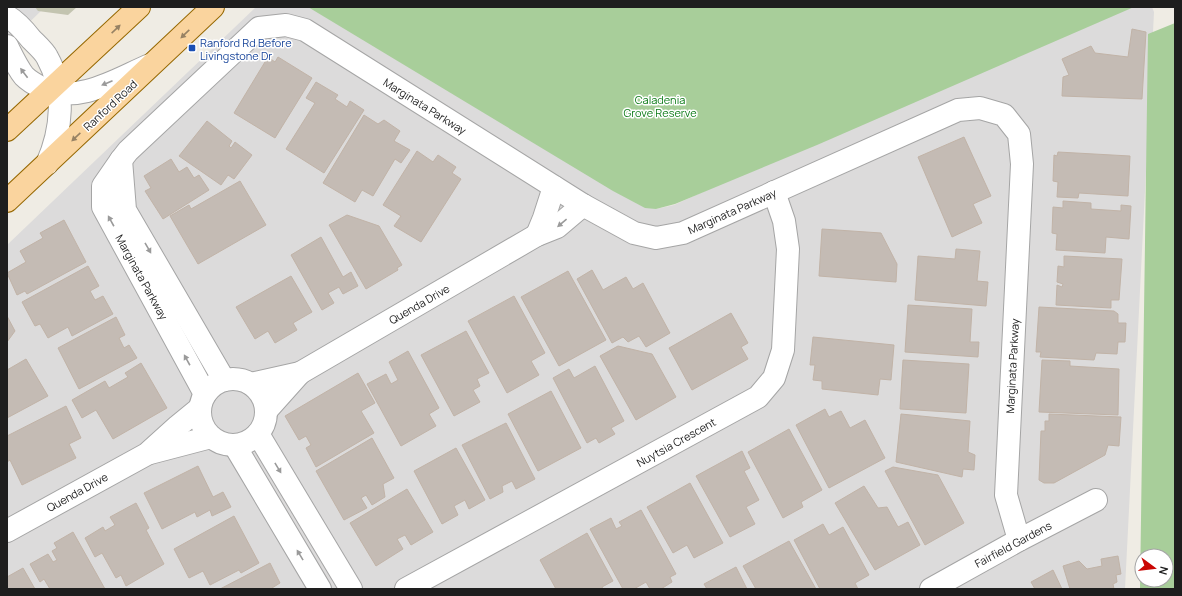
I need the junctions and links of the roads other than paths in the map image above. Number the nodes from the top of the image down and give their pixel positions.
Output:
1 (139, 7) edge
2 (213, 7) edge
3 (7, 16) edge
4 (100, 44) junction
5 (7, 46) edge
6 (47, 56) junction
7 (156, 62) junction
8 (55, 89) junction
9 (7, 130) edge
10 (120, 160) junction
11 (48, 164) junction
12 (554, 187) junction
13 (774, 192) junction
14 (7, 201) edge
15 (583, 205) junction
16 (537, 235) junction
17 (300, 373) junction
18 (224, 380) junction
19 (251, 384) junction
20 (203, 401) junction
21 (266, 411) junction
22 (258, 434) junction
23 (211, 437) junction
24 (235, 446) junction
25 (147, 454) junction
26 (1096, 500) dead end
27 (7, 531) edge
28 (1019, 540) junction
29 (320, 589) edge
30 (351, 589) edge
31 (406, 589) edge
32 (931, 589) edge

4 -> 1 main road
2 -> 7 main road, Ranford Road
3 - 6 street
4 - 6 street
4 - 8 main road
8 -> 5 street
6 - 8 street
7 -> 8 street
7 -> 11 main road, Ranford Road
8 - 9 main road
8 - 11 street
10 - 12 street, Marginata Parkway
10 -> 18 street, Marginata Parkway
20 -> 10 street, Marginata Parkway
11 - 14 main road, Ranford Road
12 - 15 street, Marginata Parkway
12 - 16 street
13 - 15 street, Marginata Parkway
13 - 28 street, Marginata Parkway
13 - 31 street, Nuytsia Crescent
15 -> 16 street, Quenda Drive
16 - 17 street, Quenda Drive
17 - 19 street, Quenda Drive
17 - 21 street, Quenda Drive
18 - 19 street
18 - 20 street
19 - 21 street
20 - 23 street, Marginata Parkway
20 - 25 street, Quenda Drive
21 - 22 street
22 - 24 street
22 -> 30 street
23 - 24 street
23 - 25 street, Quenda Drive
29 -> 24 street
25 - 27 street, Quenda Drive
26 - 28 street, Fairfield Gardens
28 - 32 street, Fairfield Gardens

